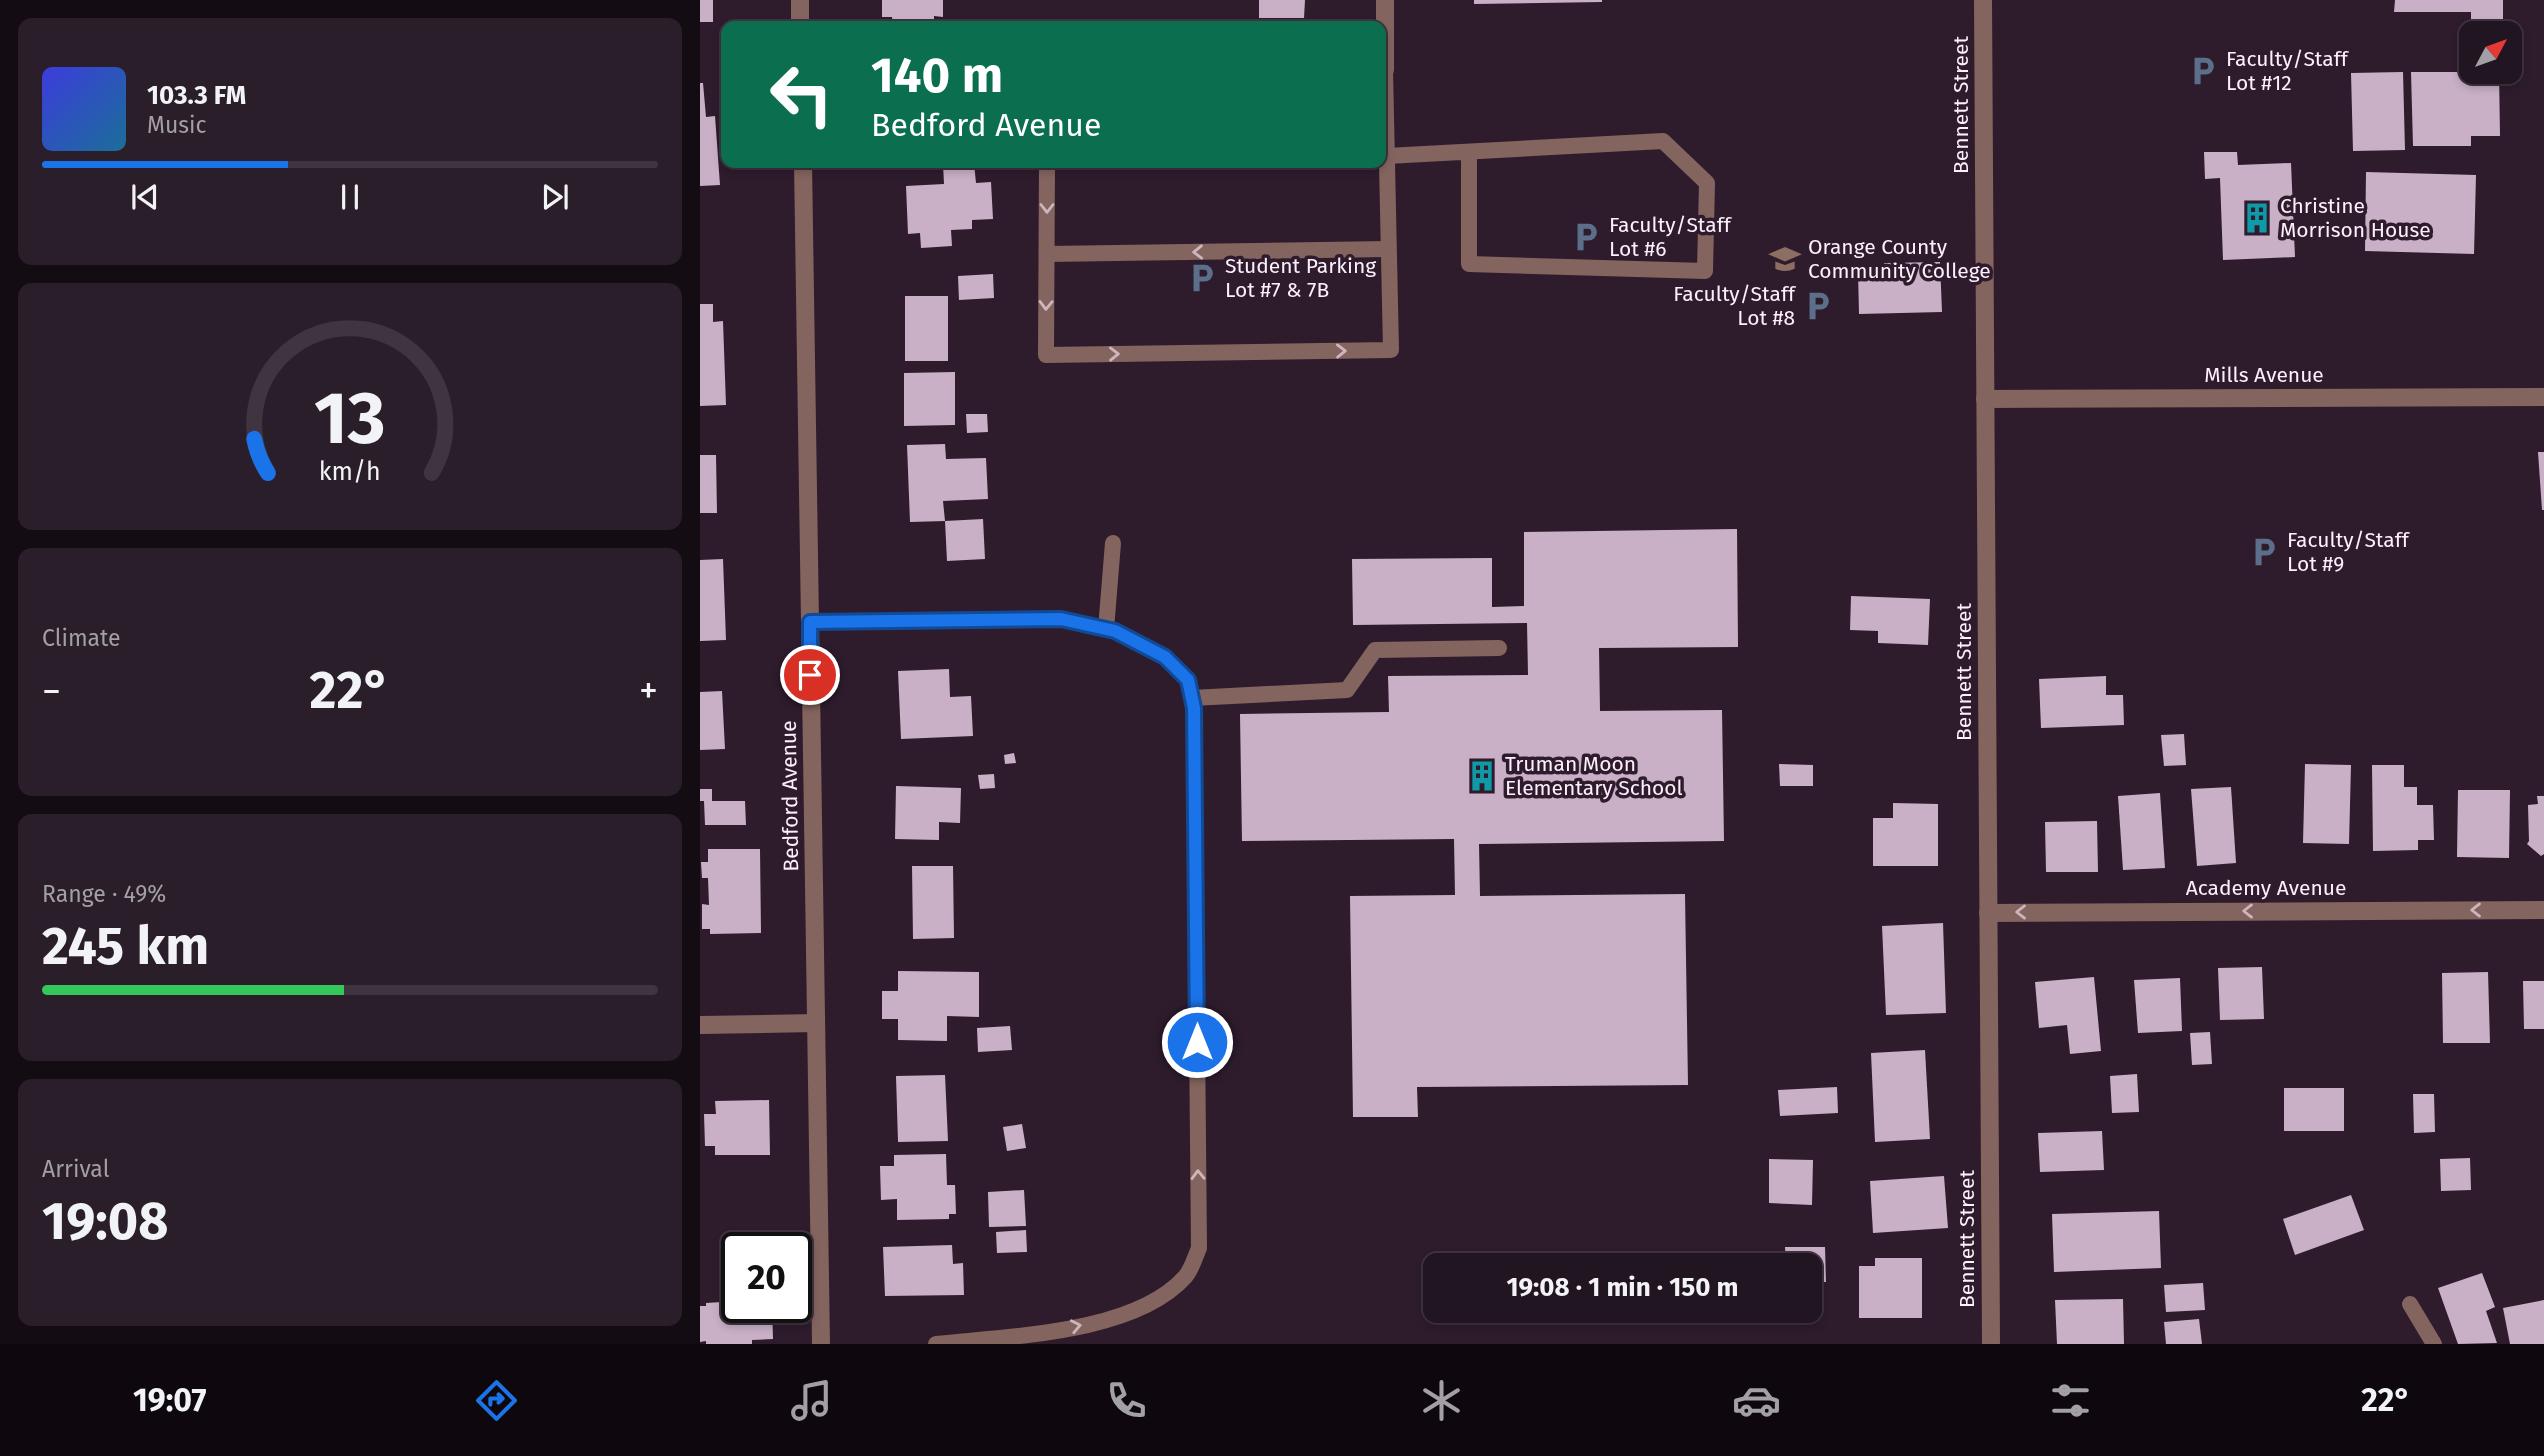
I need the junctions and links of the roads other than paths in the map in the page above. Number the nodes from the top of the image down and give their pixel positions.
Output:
1 (800, 0) edge
2 (1385, 0) edge
3 (1983, 0) edge
4 (800, 21) edge
5 (1384, 21) edge
6 (1386, 134) edge
7 (1469, 152) junction
8 (1387, 156) junction
9 (803, 168) edge
10 (1047, 168) edge
11 (1388, 249) junction
12 (1047, 254) junction
13 (2544, 397) edge
14 (1985, 399) junction
15 (1113, 544) dead end
16 (810, 622) junction
17 (1106, 629) junction
18 (1499, 648) dead end
19 (1192, 698) junction
20 (2544, 909) edge
21 (1988, 913) junction
22 (816, 1023) junction
23 (700, 1025) edge
24 (2410, 1304) dead end
25 (821, 1344) edge
26 (936, 1344) edge
27 (1991, 1344) edge
28 (2434, 1344) edge

1 - 4 street
2 - 5 street
3 - 14 street, Bennett Street
6 - 8 lane
7 - 7 lane
7 - 8 lane
8 - 11 lane
9 - 16 street, Bedford Avenue
10 -> 12 lane
11 -> 12 lane
12 -> 11 lane
13 - 14 street, Mills Avenue
14 - 21 street, Bennett Street
15 - 17 lane
16 - 17 lane
16 - 22 street, Bedford Avenue
17 - 19 lane
18 - 19 lane
26 -> 19 lane
20 -> 21 street, Academy Avenue
21 - 27 street, Bennett Street
22 - 23 street
22 - 25 street, Bedford Avenue
24 - 28 lane

